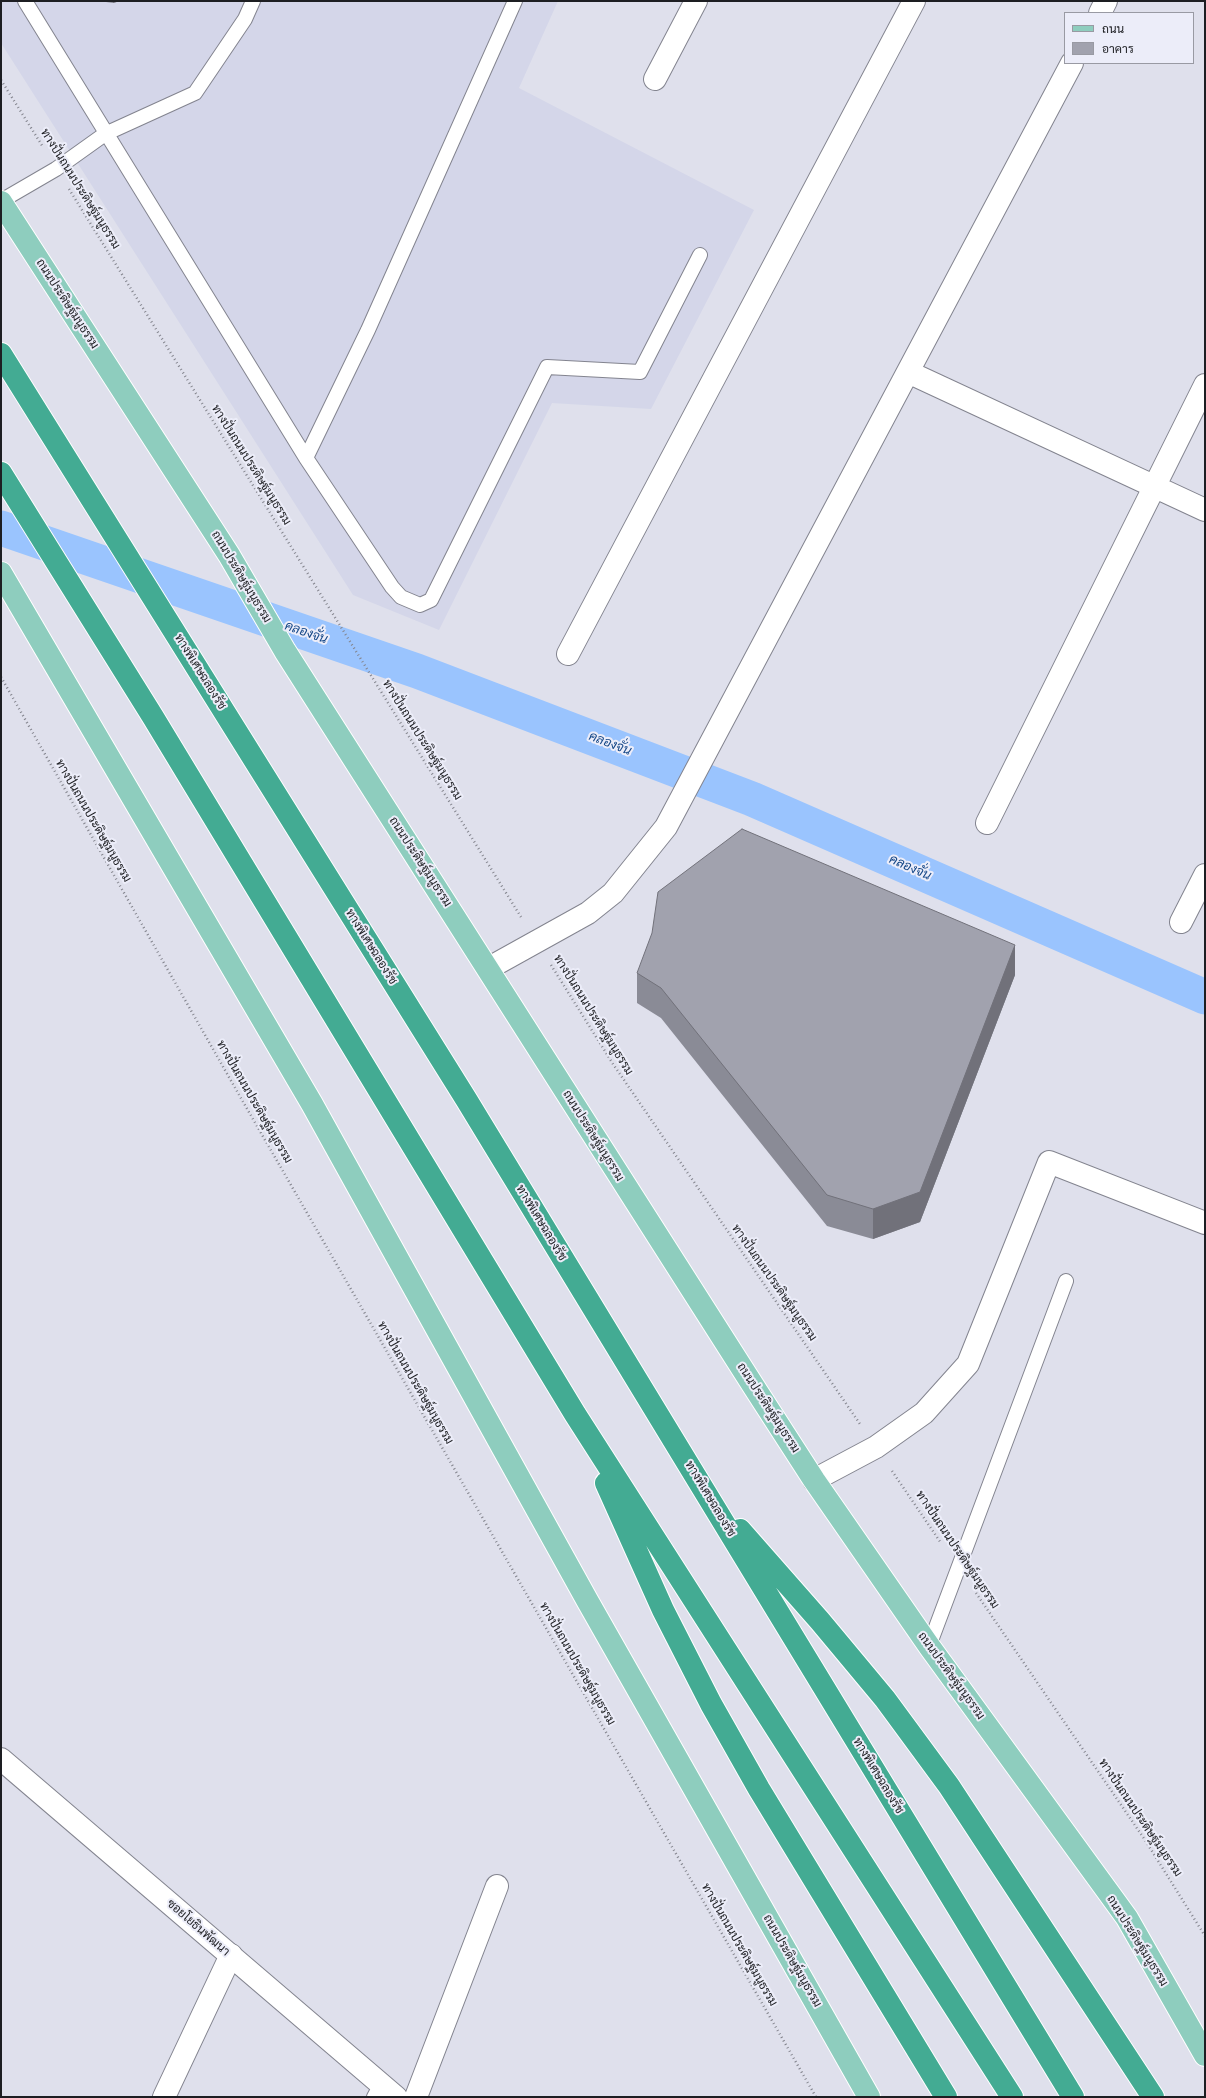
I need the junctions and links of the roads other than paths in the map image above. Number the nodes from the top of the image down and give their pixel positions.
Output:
1 (25, 1) edge
2 (253, 1) edge
3 (515, 1) edge
4 (696, 1) edge
5 (914, 1) edge
6 (1106, 1) edge
7 (1100, 12) edge
8 (1071, 64) edge
9 (655, 79) dead end
10 (105, 134) junction
11 (1, 202) edge
12 (700, 255) dead end
13 (1, 354) edge
14 (908, 372) junction
15 (1205, 385) edge
16 (306, 458) junction
17 (1, 472) edge
18 (1155, 485) junction
19 (1205, 510) edge
20 (1, 573) edge
21 (568, 654) dead end
22 (987, 823) dead end
23 (1205, 875) edge
24 (1181, 922) dead end
25 (489, 968) junction
26 (1205, 1223) edge
27 (1066, 1281) dead end
28 (575, 1414) junction
29 (814, 1480) junction
30 (701, 1485) junction
31 (928, 1646) junction
32 (1, 1759) edge
33 (497, 1886) dead end
34 (231, 1955) junction
35 (1205, 2056) edge
36 (383, 2093) edge
37 (164, 2097) edge
38 (416, 2097) edge
39 (869, 2097) edge
40 (946, 2097) edge
41 (1012, 2097) edge
42 (1073, 2097) edge
43 (1153, 2097) edge

1 - 10 lane
2 - 10 lane
3 - 16 lane
4 - 9 street
5 - 21 street
6 - 7 street
8 - 14 street
10 - 11 lane
10 - 16 lane
11 - 25 main road, ถนนประดิษฐ์มนูธรรม
12 - 16 lane
13 - 30 highway, ทางพิเศษฉลองรัช
14 - 18 street
14 - 25 street
15 - 18 street
17 - 28 highway
18 - 19 street
18 - 22 street
20 - 39 main road, ถนนประดิษฐ์มนูธรรม
23 - 24 street
25 - 29 main road, ถนนประดิษฐ์มนูธรรม
26 - 29 street
27 - 31 lane
28 - 40 highway
28 - 41 highway
29 - 31 main road, ถนนประดิษฐ์มนูธรรม
30 - 42 highway, ทางพิเศษฉลองรัช
30 - 43 highway
31 - 35 main road, ถนนประดิษฐ์มนูธรรม
32 - 34 street, ซอยโยธินพัฒนา
33 - 38 street
34 - 36 street, ซอยโยธินพัฒนา
34 - 37 street

